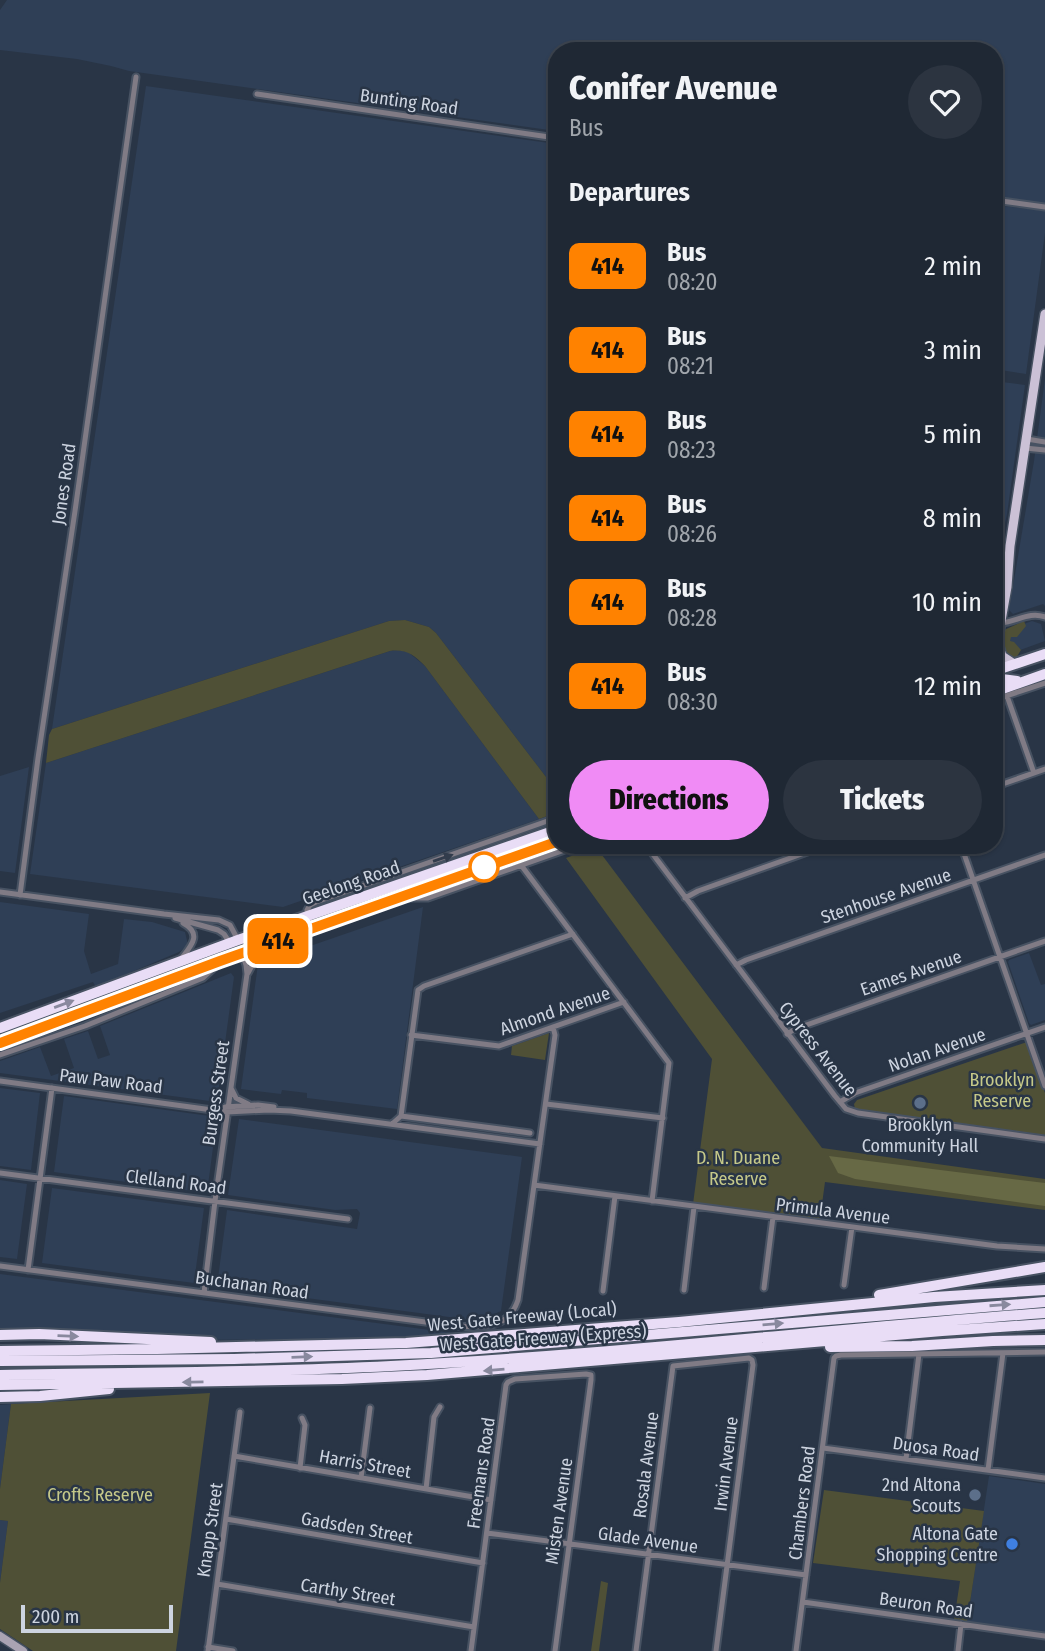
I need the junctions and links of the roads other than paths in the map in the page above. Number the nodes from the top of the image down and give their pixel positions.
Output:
1 (136, 77) dead end
2 (257, 94) dead end
3 (548, 137) edge
4 (1003, 201) edge
5 (1045, 207) edge
6 (1045, 314) edge
7 (1045, 442) edge
8 (1026, 443) junction
9 (1045, 450) edge
10 (1003, 560) edge
11 (1008, 560) junction
12 (1003, 578) edge
13 (1003, 592) edge
14 (1045, 617) edge
15 (1003, 624) edge
16 (1045, 654) edge
17 (1003, 657) edge
18 (1014, 664) junction
19 (1003, 668) edge
20 (1045, 674) edge
21 (1003, 679) edge
22 (1024, 682) junction
23 (1045, 683) edge
24 (1003, 689) edge
25 (1007, 696) junction
26 (1003, 697) edge
27 (1045, 769) edge
28 (1034, 773) junction
29 (1003, 784) edge
30 (548, 821) edge
31 (548, 833) edge
32 (548, 845) edge
33 (553, 854) edge
34 (653, 854) edge
35 (802, 854) edge
36 (964, 854) edge
37 (1045, 855) edge
38 (521, 865) junction
39 (973, 880) junction
40 (0, 892) edge
41 (20, 895) junction
42 (397, 897) junction
43 (685, 898) junction
44 (164, 914) junction
45 (307, 916) junction
46 (312, 929) junction
47 (573, 934) junction
48 (234, 941) junction
49 (278, 941) junction
50 (1045, 941) edge
51 (240, 954) junction
52 (1000, 957) junction
53 (180, 961) junction
54 (220, 961) junction
55 (736, 965) junction
56 (246, 980) junction
57 (624, 1002) junction
58 (553, 1027) junction
59 (1045, 1027) edge
60 (0, 1028) edge
61 (1027, 1033) junction
62 (787, 1034) junction
63 (411, 1035) junction
64 (0, 1043) edge
65 (0, 1055) edge
66 (1, 1081) edge
67 (231, 1081) junction
68 (1045, 1086) edge
69 (52, 1088) junction
70 (840, 1102) junction
71 (546, 1104) junction
72 (258, 1105) junction
73 (228, 1109) junction
74 (291, 1111) junction
75 (401, 1116) junction
76 (663, 1118) junction
77 (392, 1124) junction
78 (407, 1126) junction
79 (497, 1128) junction
80 (530, 1133) dead end
81 (496, 1138) junction
82 (1045, 1139) edge
83 (540, 1144) junction
84 (0, 1173) edge
85 (40, 1179) junction
86 (534, 1185) junction
87 (615, 1196) junction
88 (215, 1201) junction
89 (652, 1201) junction
90 (694, 1207) junction
91 (773, 1217) junction
92 (348, 1219) dead end
93 (852, 1227) junction
94 (1045, 1250) edge
95 (0, 1266) edge
96 (1045, 1267) edge
97 (28, 1270) junction
98 (844, 1285) dead end
99 (764, 1288) dead end
100 (684, 1290) dead end
101 (1045, 1290) edge
102 (603, 1291) dead end
103 (204, 1293) junction
104 (1045, 1302) edge
105 (795, 1310) junction
106 (1045, 1313) edge
107 (1045, 1324) edge
108 (0, 1335) edge
109 (1045, 1340) edge
110 (373, 1344) junction
111 (0, 1351) edge
112 (1045, 1352) edge
113 (1003, 1353) junction
114 (919, 1354) junction
115 (660, 1356) junction
116 (0, 1361) edge
117 (673, 1366) joint
118 (0, 1375) edge
119 (591, 1375) joint
120 (153, 1383) junction
121 (0, 1385) edge
122 (0, 1397) edge
123 (440, 1407) dead end
124 (370, 1408) dead end
125 (240, 1412) dead end
126 (302, 1418) dead end
127 (823, 1448) junction
128 (234, 1456) junction
129 (906, 1459) junction
130 (300, 1468) junction
131 (988, 1470) junction
132 (361, 1478) junction
133 (1045, 1478) edge
134 (426, 1489) junction
135 (491, 1500) junction
136 (226, 1520) junction
137 (487, 1533) junction
138 (569, 1544) junction
139 (648, 1554) junction
140 (483, 1563) junction
141 (727, 1564) junction
142 (806, 1575) junction
143 (217, 1584) junction
144 (803, 1602) junction
145 (961, 1625) junction
146 (474, 1627) junction
147 (0, 1636) edge
148 (1045, 1636) edge
149 (208, 1649) edge
150 (23, 1651) edge
151 (233, 1651) edge
152 (471, 1651) edge
153 (555, 1651) edge
154 (636, 1651) edge
155 (716, 1651) edge
156 (796, 1651) edge
157 (958, 1651) edge

1 - 41 street, Jones Road
2 - 3 street, Bunting Road
4 - 5 street
6 - 8 main road
7 - 8 street
8 - 9 street
8 - 11 main road
10 - 11 street
11 - 12 main road
11 - 13 main road
14 - 15 street
16 - 18 highway
17 - 18 main road
18 - 19 highway
20 - 22 highway
21 - 22 highway
22 - 24 highway
23 - 25 street
25 - 26 street
25 - 28 street
27 - 28 street
28 - 29 street
45 -> 30 street
31 - 45 highway, Geelong Road
32 - 42 highway, Geelong Road
33 - 38 street
34 - 43 street, Cypress Avenue
35 - 43 street
36 - 39 street
37 - 39 street, Stenhouse Avenue
38 - 42 street
38 - 47 street
39 - 52 street
39 - 55 street, Stenhouse Avenue
40 - 41 street
41 - 44 street
42 - 46 highway, Geelong Road
43 - 55 street, Cypress Avenue
44 - 48 street
44 - 48 street
44 - 53 street
45 - 46 street
45 - 48 highway, Geelong Road
46 - 49 highway, Geelong Road
47 - 57 street
47 - 63 street
48 - 51 highway
48 - 53 highway, Geelong Road
49 - 51 highway, Geelong Road
49 - 56 street
50 - 52 street, Eames Avenue
51 - 54 highway, Geelong Road
51 - 56 street, Burgess Street
52 - 61 street
52 - 62 street, Eames Avenue
60 -> 53 highway, Geelong Road
54 - 64 highway, Geelong Road
54 - 65 street
55 - 62 street, Cypress Avenue
56 - 67 street, Burgess Street
57 - 58 street, Almond Avenue
57 - 76 street
58 - 63 street, Almond Avenue
58 - 71 street
59 - 61 street, Nolan Avenue
61 - 68 street
61 - 70 street, Nolan Avenue
62 - 70 street, Cypress Avenue
63 - 75 street
66 - 69 street, Paw Paw Road
67 - 72 street
67 - 73 street, Burgess Street
69 - 73 street, Paw Paw Road
69 - 85 street
70 - 82 street, Cypress Avenue
71 - 76 street
71 - 83 street
72 - 73 street, Paw Paw Road
72 - 74 street, Paw Paw Road
73 - 74 street, Paw Paw Road
73 - 88 street, Burgess Street
74 - 77 street, Paw Paw Road
75 - 77 street
75 - 78 street
75 - 79 street
76 - 89 street
77 - 78 street, Paw Paw Road
78 - 81 street, Paw Paw Road
79 - 80 street
79 - 81 street
81 - 83 street, Paw Paw Road
83 - 86 street
84 - 85 street, Clelland Road
85 - 88 street, Clelland Road
85 - 97 street
86 - 87 street, Primula Avenue
86 - 103 street, Buchanan Road
87 - 89 street, Primula Avenue
87 - 102 street
88 - 92 street, Clelland Road
88 - 103 street, Burgess Street
89 - 90 street, Primula Avenue
90 - 91 street, Primula Avenue
90 - 100 street
91 - 93 street, Primula Avenue
91 - 99 street
93 - 94 street, Primula Avenue
93 - 98 street
95 - 97 street, Buchanan Road
96 - 105 highway
97 - 103 street, Buchanan Road
101 - 105 highway, West Gate Freeway (Local)
116 -> 104 highway, West Gate Freeway (Express)
105 - 110 highway, West Gate Freeway (Local)
106 - 118 highway, West Gate Freeway (Express)
107 - 115 highway
108 -> 110 highway
109 - 115 highway
110 - 111 highway, West Gate Freeway (Local)
112 - 113 street
113 - 114 street
113 - 131 street
114 - 127 street, Chambers Road
114 - 129 street
115 -> 120 highway
117 - 139 street, Rosala Avenue
117 - 141 street, Irwin Avenue
119 - 135 street, Freemans Road
119 - 138 street, Misten Avenue
120 - 121 highway
120 - 122 highway
123 - 134 street
124 - 132 street
125 - 128 street, Knapp Street
126 - 130 street
127 - 129 street, Duosa Road
127 - 142 street, Chambers Road
128 - 130 street, Harris Street
128 - 136 street, Knapp Street
129 - 131 street, Duosa Road
130 - 132 street, Harris Street
131 - 133 street, Duosa Road
132 - 134 street, Harris Street
134 - 135 street, Harris Street
135 - 137 street, Freemans Road
136 - 140 street, Gadsden Street
136 - 143 street, Knapp Street
137 - 138 street, Glade Avenue
137 - 140 street, Freemans Road
138 - 139 street, Glade Avenue
138 - 153 street, Misten Avenue
139 - 141 street, Glade Avenue
139 - 154 street, Rosala Avenue
140 - 146 street, Freemans Road
141 - 142 street, Glade Avenue
141 - 155 street, Irwin Avenue
142 - 144 street, Chambers Road
143 - 146 street, Carthy Street
143 - 149 street, Knapp Street
144 - 145 street, Beuron Road
144 - 156 street, Chambers Road
145 - 148 street, Beuron Road
145 - 157 street
146 - 152 street, Freemans Road
147 - 150 main road
149 - 151 street

